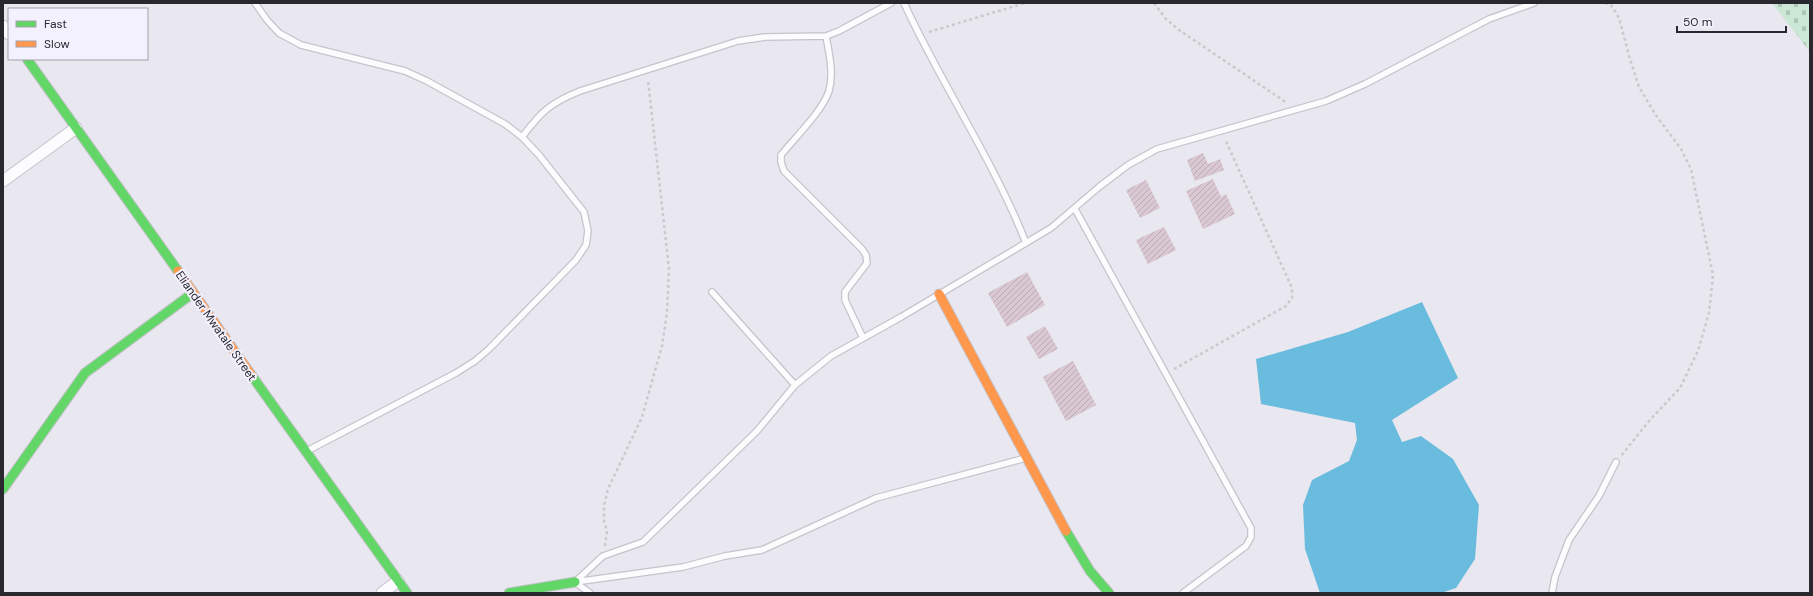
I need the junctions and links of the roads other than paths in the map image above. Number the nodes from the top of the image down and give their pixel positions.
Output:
1 (255, 3) edge
2 (891, 3) edge
3 (904, 3) edge
4 (1534, 3) edge
5 (826, 36) junction
6 (28, 60) edge
7 (76, 128) junction
8 (522, 137) junction
9 (3, 181) edge
10 (1075, 209) junction
11 (1026, 243) junction
12 (712, 292) dead end
13 (193, 293) junction
14 (938, 294) junction
15 (863, 338) junction
16 (794, 385) junction
17 (306, 452) junction
18 (1026, 458) junction
19 (1616, 462) road end
20 (3, 489) edge
21 (398, 581) junction
22 (575, 582) junction
23 (382, 593) edge
24 (407, 593) edge
25 (510, 593) edge
26 (590, 593) edge
27 (1108, 593) edge
28 (1183, 593) edge
29 (1552, 593) edge

1 - 8 lane
2 - 5 lane
3 - 11 lane
4 - 10 lane
5 - 8 lane
5 - 15 lane
6 - 7 street, Eliander Mwatale Street
7 - 9 street
7 - 13 street, Eliander Mwatale Street
8 - 17 lane
10 - 11 lane
10 - 28 lane
11 - 14 lane
12 - 16 lane
13 - 17 street, Eliander Mwatale Street
13 - 20 street
14 - 15 lane
14 - 18 street
15 - 16 lane
16 - 22 lane
17 - 21 street, Eliander Mwatale Street
18 - 22 lane
18 - 27 street
19 - 29 lane
21 - 23 street
21 - 24 street, Eliander Mwatale Street
22 - 25 street
22 - 26 lane

